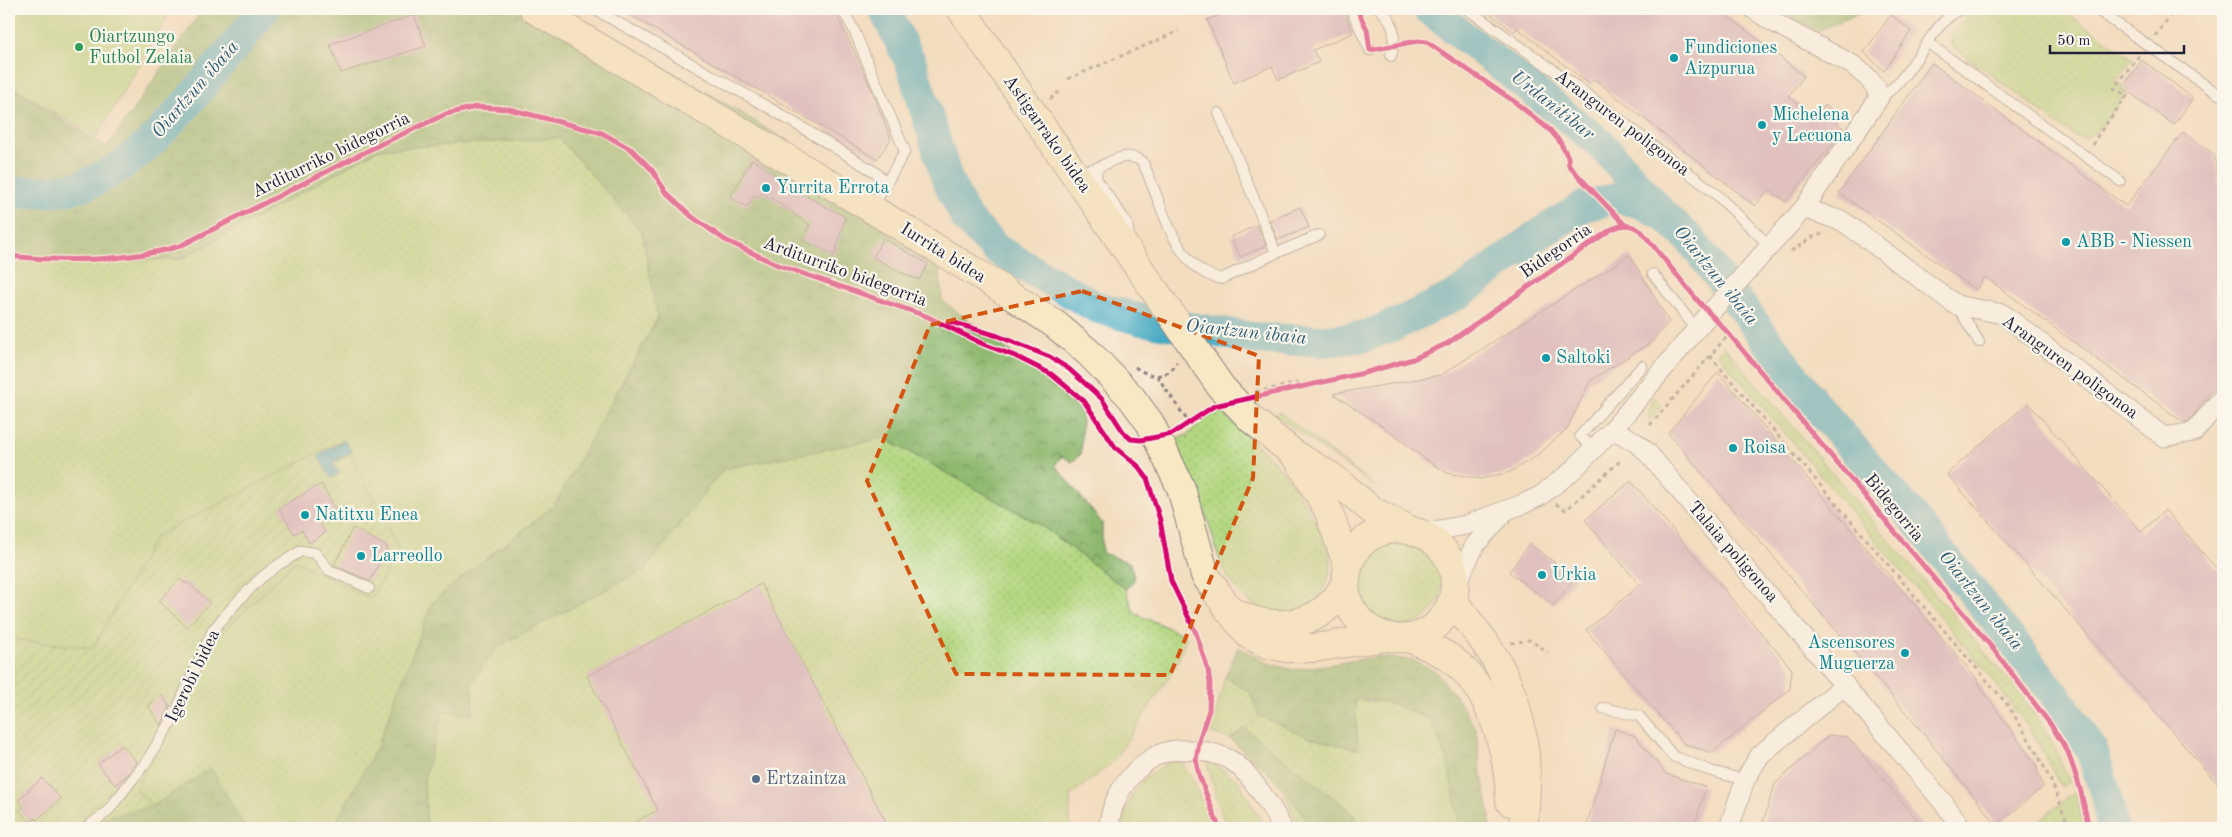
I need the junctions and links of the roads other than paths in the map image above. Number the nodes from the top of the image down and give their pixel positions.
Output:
1 (594, 9) edge
2 (842, 9) edge
3 (961, 9) edge
4 (1351, 9) edge
5 (1380, 9) edge
6 (1467, 9) edge
7 (1753, 9) edge
8 (1962, 9) edge
9 (2096, 9) edge
10 (550, 15) edge
11 (1928, 43) junction
12 (1370, 50) dead end
13 (1391, 56) dead end
14 (2218, 94) dead end
15 (1879, 98) junction
16 (1219, 113) dead end
17 (1070, 166) junction
18 (1098, 168) junction
19 (2120, 181) dead end
20 (887, 183) junction
21 (1804, 208) junction
22 (872, 209) junction
23 (1319, 235) dead end
24 (1770, 246) junction
25 (1276, 253) junction
26 (1133, 259) junction
27 (1653, 274) dead end
28 (1956, 305) junction
29 (1697, 330) junction
30 (1979, 342) dead end
31 (1642, 366) dead end
32 (2223, 397) edge
33 (1613, 429) junction
34 (1594, 449) junction
35 (1294, 454) junction
36 (1504, 512) junction
37 (1415, 531) junction
38 (1346, 575) junction
39 (369, 588) dead end
40 (1454, 592) junction
41 (1229, 610) junction
42 (1398, 638) junction
43 (1844, 685) junction
44 (1603, 708) dead end
45 (1745, 780) junction
46 (86, 828) edge
47 (1109, 828) edge
48 (1282, 828) edge
49 (1507, 828) edge
50 (1523, 828) edge
51 (1729, 828) edge
52 (1960, 828) edge

1 - 20 lane
2 - 20 lane
3 - 17 main road, Astigarrako bidea
4 - 12 lane
5 - 13 lane
6 - 24 lane, Aranguren poligonoa
7 - 15 street
8 - 11 lane
9 - 14 lane
10 - 22 main road, Iurrita bidea
11 - 15 lane
11 - 19 lane
15 - 21 street
16 - 25 lane
17 - 18 lane
17 - 26 main road, Astigarrako bidea
18 - 25 lane
18 - 26 lane
20 - 22 lane
21 - 24 street
21 - 28 street, Aranguren poligonoa
22 - 41 main road, Iurrita bidea
23 - 25 lane
24 - 29 street
26 - 35 main road, Astigarrako bidea
27 - 29 lane
28 - 30 lane
28 - 32 street, Aranguren poligonoa
29 - 33 street
31 - 34 lane
33 - 34 street
33 - 43 street, Talaia poligonoa
34 - 36 street
35 - 37 main road
35 - 38 main road
36 - 37 street
36 - 40 street
37 - 38 main road
37 - 40 main road
38 - 41 main road
38 - 42 main road
39 - 46 lane, Igerobi bidea
40 - 42 main road
40 - 50 main road
41 - 42 main road, Iurrita bidea
42 - 49 main road
43 - 45 street
43 - 52 street, Talaia poligonoa
44 - 45 lane
45 - 51 street
47 - 48 street

